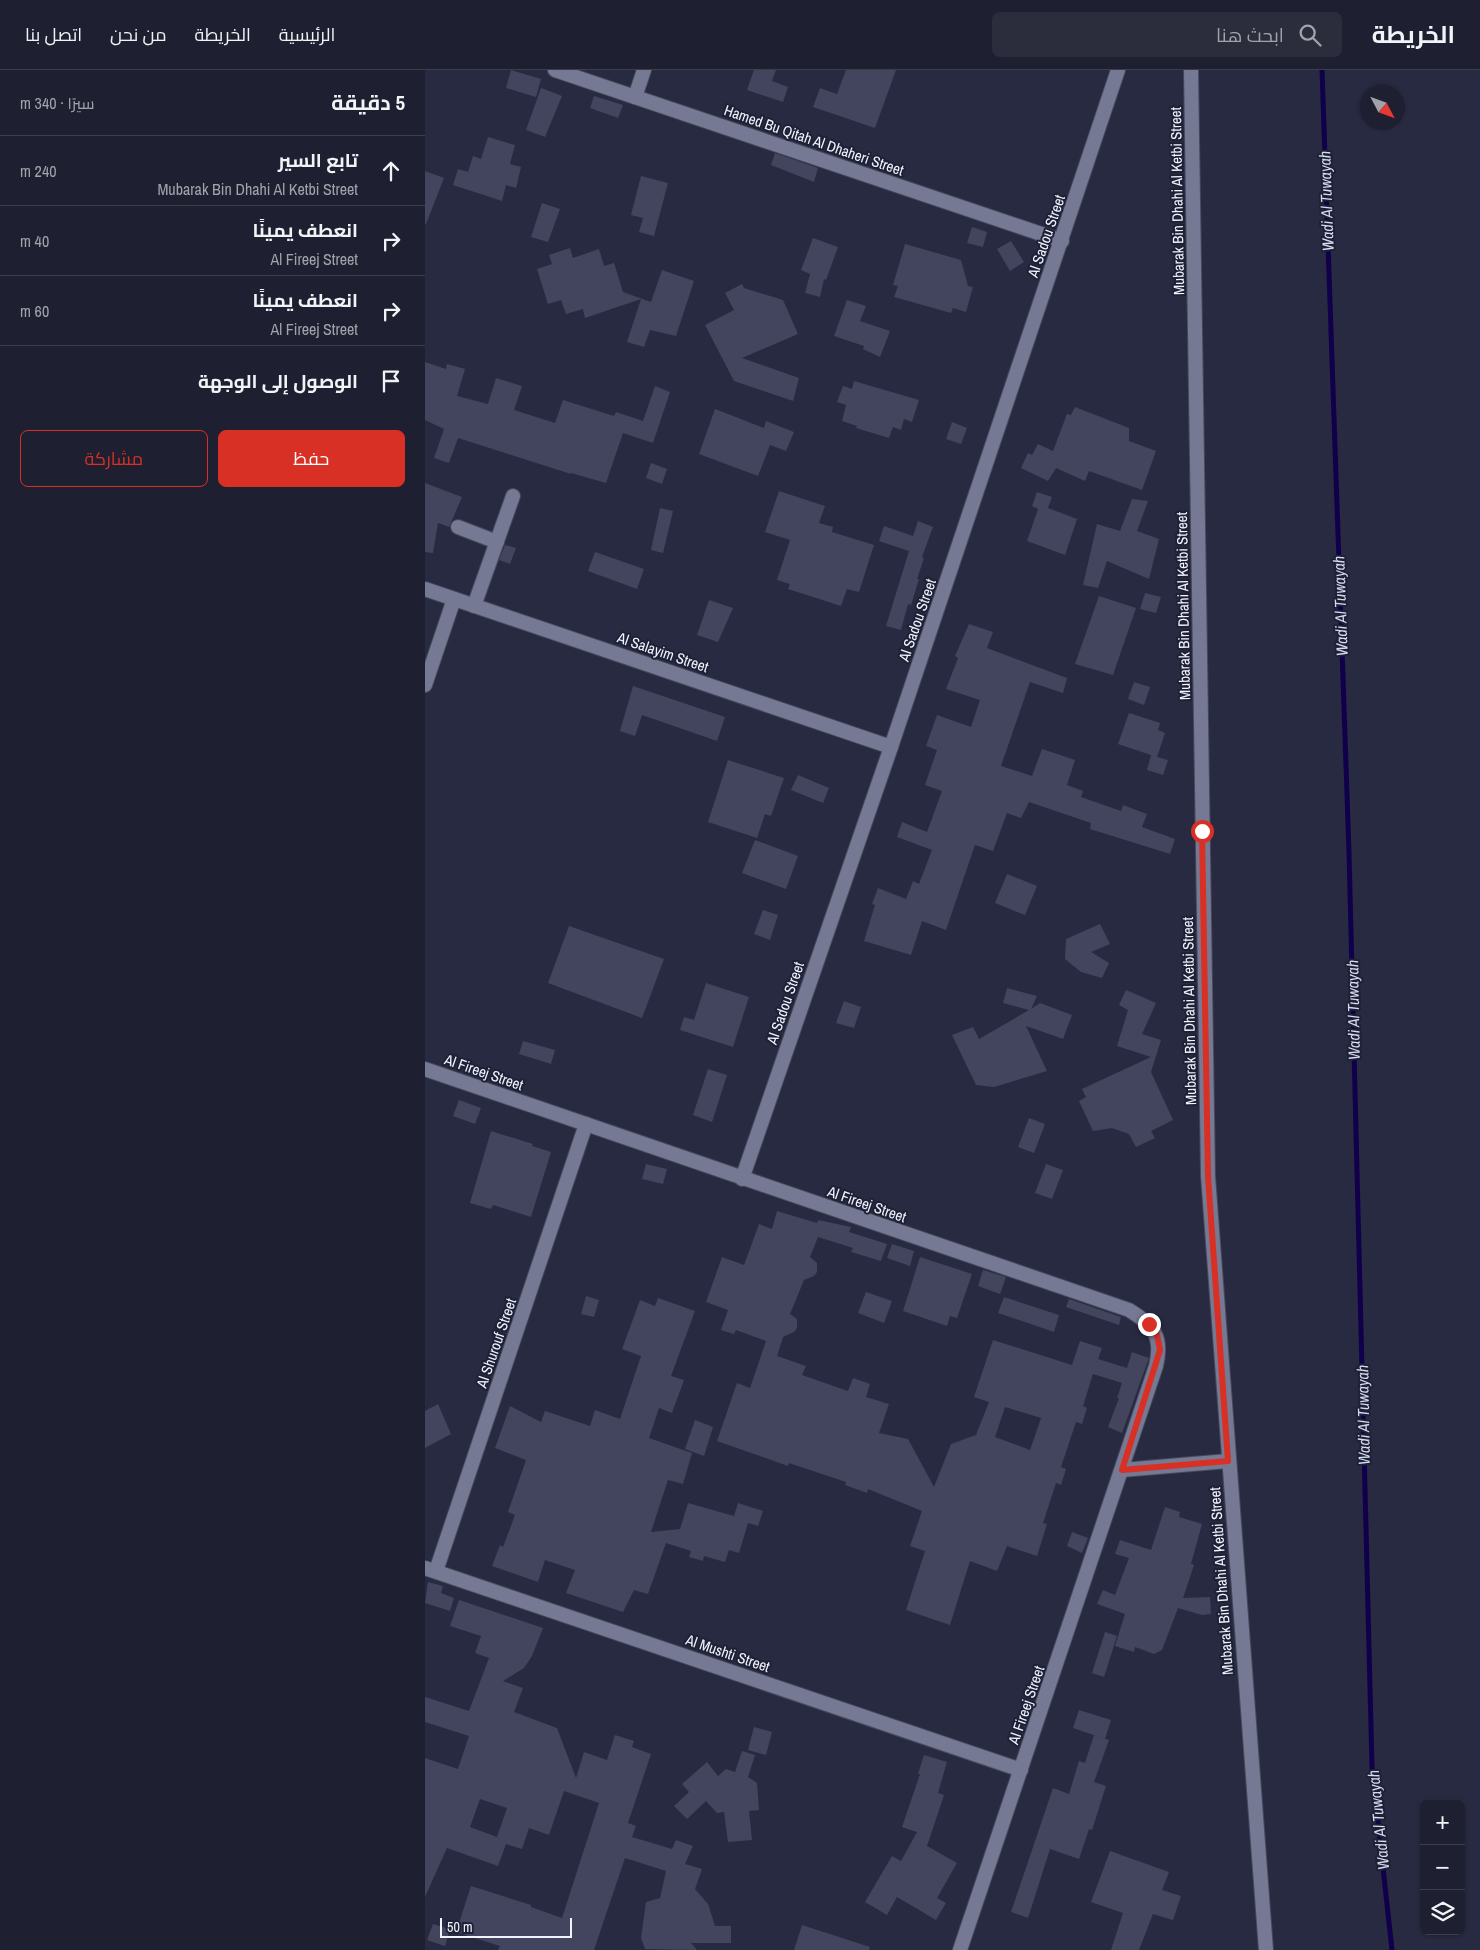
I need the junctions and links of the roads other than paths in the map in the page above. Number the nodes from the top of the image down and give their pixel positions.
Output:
1 (555, 70) edge
2 (645, 70) edge
3 (1119, 70) edge
4 (1191, 70) edge
5 (635, 97) junction
6 (1062, 241) junction
7 (513, 496) dead end
8 (458, 527) dead end
9 (497, 542) junction
10 (425, 589) edge
11 (454, 598) junction
12 (474, 606) junction
13 (425, 685) edge
14 (891, 747) junction
15 (425, 1070) edge
16 (587, 1124) junction
17 (742, 1179) junction
18 (1228, 1461) junction
19 (1122, 1470) junction
20 (431, 1570) edge
21 (1021, 1770) junction
22 (960, 1950) edge
23 (1266, 1950) edge

1 - 5 street, Hamed Bu Qitah Al Dhaheri Street
2 - 5 street
3 - 6 street, Al Sadou Street
4 - 18 street, Mubarak Bin Dhahi Al Ketbi Street
5 - 6 street, Hamed Bu Qitah Al Dhaheri Street
6 - 14 street, Al Sadou Street
7 - 9 street
8 - 9 street
9 - 12 street
10 - 11 street, Al Salayim Street
11 - 12 street, Al Salayim Street
11 - 13 street
12 - 14 street, Al Salayim Street
14 - 17 street, Al Sadou Street
15 - 16 street, Al Fireej Street
16 - 17 street, Al Fireej Street
16 - 20 street, Al Shurouf Street
17 - 19 street, Al Fireej Street
18 - 19 street
18 - 23 street, Mubarak Bin Dhahi Al Ketbi Street
19 - 21 street, Al Fireej Street
20 - 21 street, Al Mushti Street
21 - 22 street, Al Fireej Street

